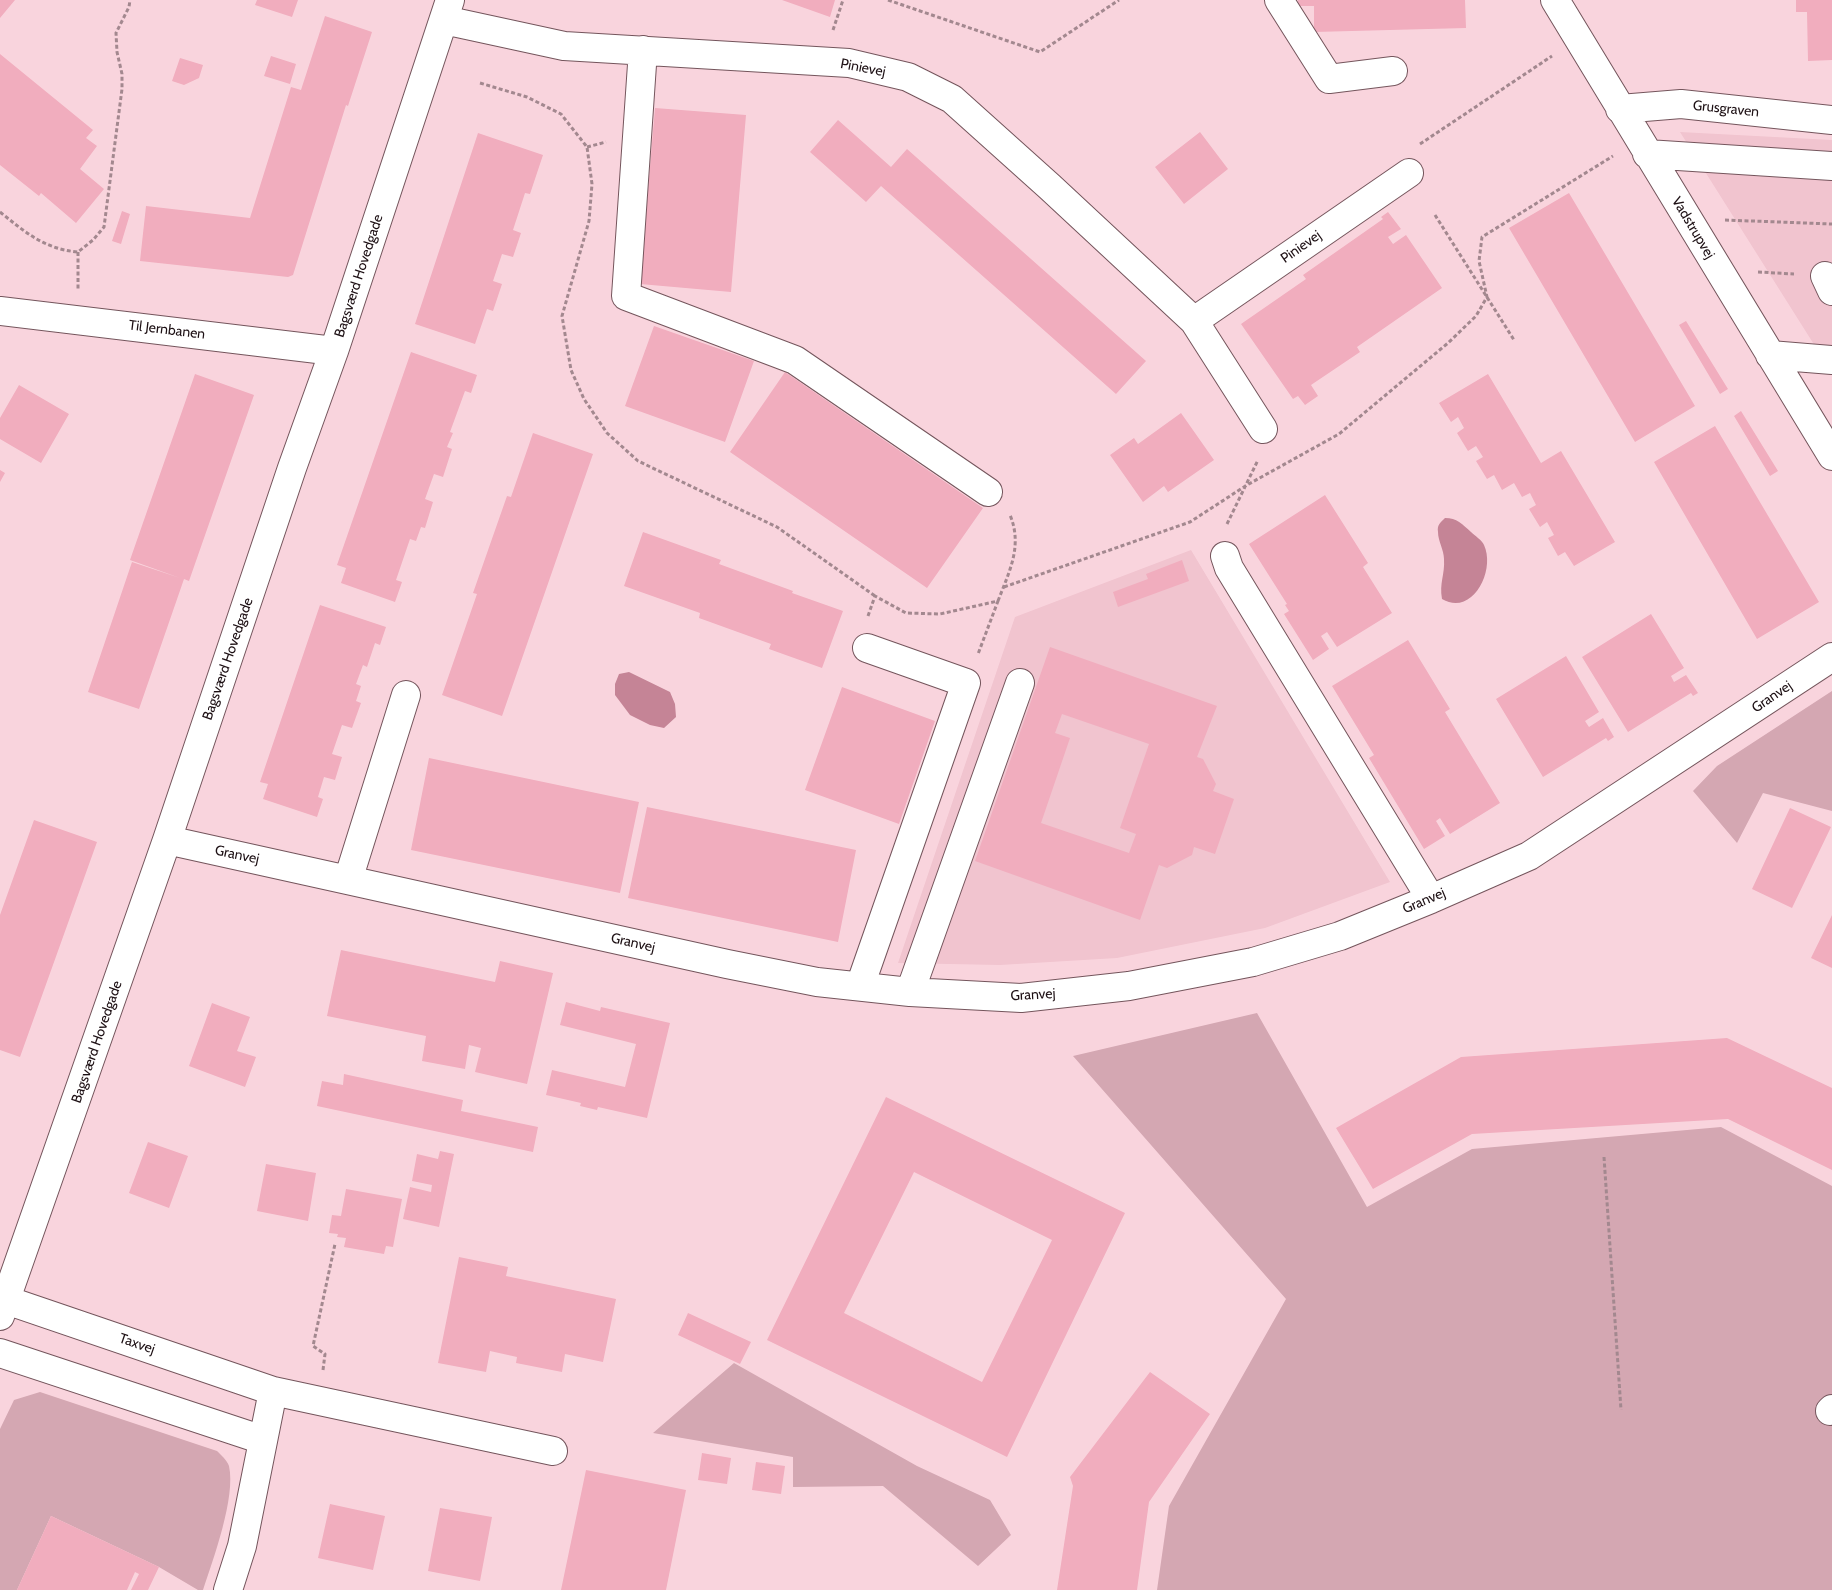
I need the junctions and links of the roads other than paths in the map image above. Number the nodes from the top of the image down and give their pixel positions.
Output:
1 (1279, 0) edge
2 (1555, 0) edge
3 (447, 10) edge
4 (643, 50) junction
5 (1393, 71) dead end
6 (1620, 109) junction
7 (1832, 120) edge
8 (1643, 147) junction
9 (1832, 166) edge
10 (1409, 172) road end
11 (0, 311) edge
12 (1194, 321) junction
13 (334, 351) junction
14 (1770, 355) junction
15 (1832, 360) edge
16 (1821, 420) edge
17 (1263, 430) road end
18 (1832, 456) edge
19 (988, 492) road end
20 (1226, 556) road end
21 (867, 648) road end
22 (1832, 657) edge
23 (1020, 683) dead end
24 (406, 695) dead end
25 (167, 840) junction
26 (348, 880) junction
27 (1431, 899) junction
28 (860, 986) junction
29 (910, 992) junction
30 (2, 1305) edge
31 (0, 1353) edge
32 (273, 1390) junction
33 (263, 1440) junction
34 (553, 1451) dead end
35 (228, 1590) edge

1 - 5 street
2 - 6 street, Vadstrupvej
3 - 4 street, Pinievej
3 - 13 street, Bagsværd Hovedgade
4 - 12 street, Pinievej
4 - 19 street
6 - 7 street, Grusgraven
6 - 8 street, Vadstrupvej
8 - 9 street
8 - 14 street, Vadstrupvej
10 - 12 street, Pinievej
11 - 13 street, Til Jernbanen
12 - 17 street, Pinievej
13 - 25 street, Bagsværd Hovedgade
14 - 15 street
14 - 16 street, Vadstrupvej
16 - 18 street, Vadstrupvej
20 - 27 street
21 - 28 street
22 - 27 street, Granvej
23 - 29 street
24 - 26 street
25 - 26 street, Granvej
25 - 30 street, Bagsværd Hovedgade
26 - 28 street, Granvej
27 - 29 street, Granvej
28 - 29 street, Granvej
30 - 32 street, Taxvej
31 - 33 street
32 - 33 street
32 - 34 street, Taxvej
33 - 35 street

